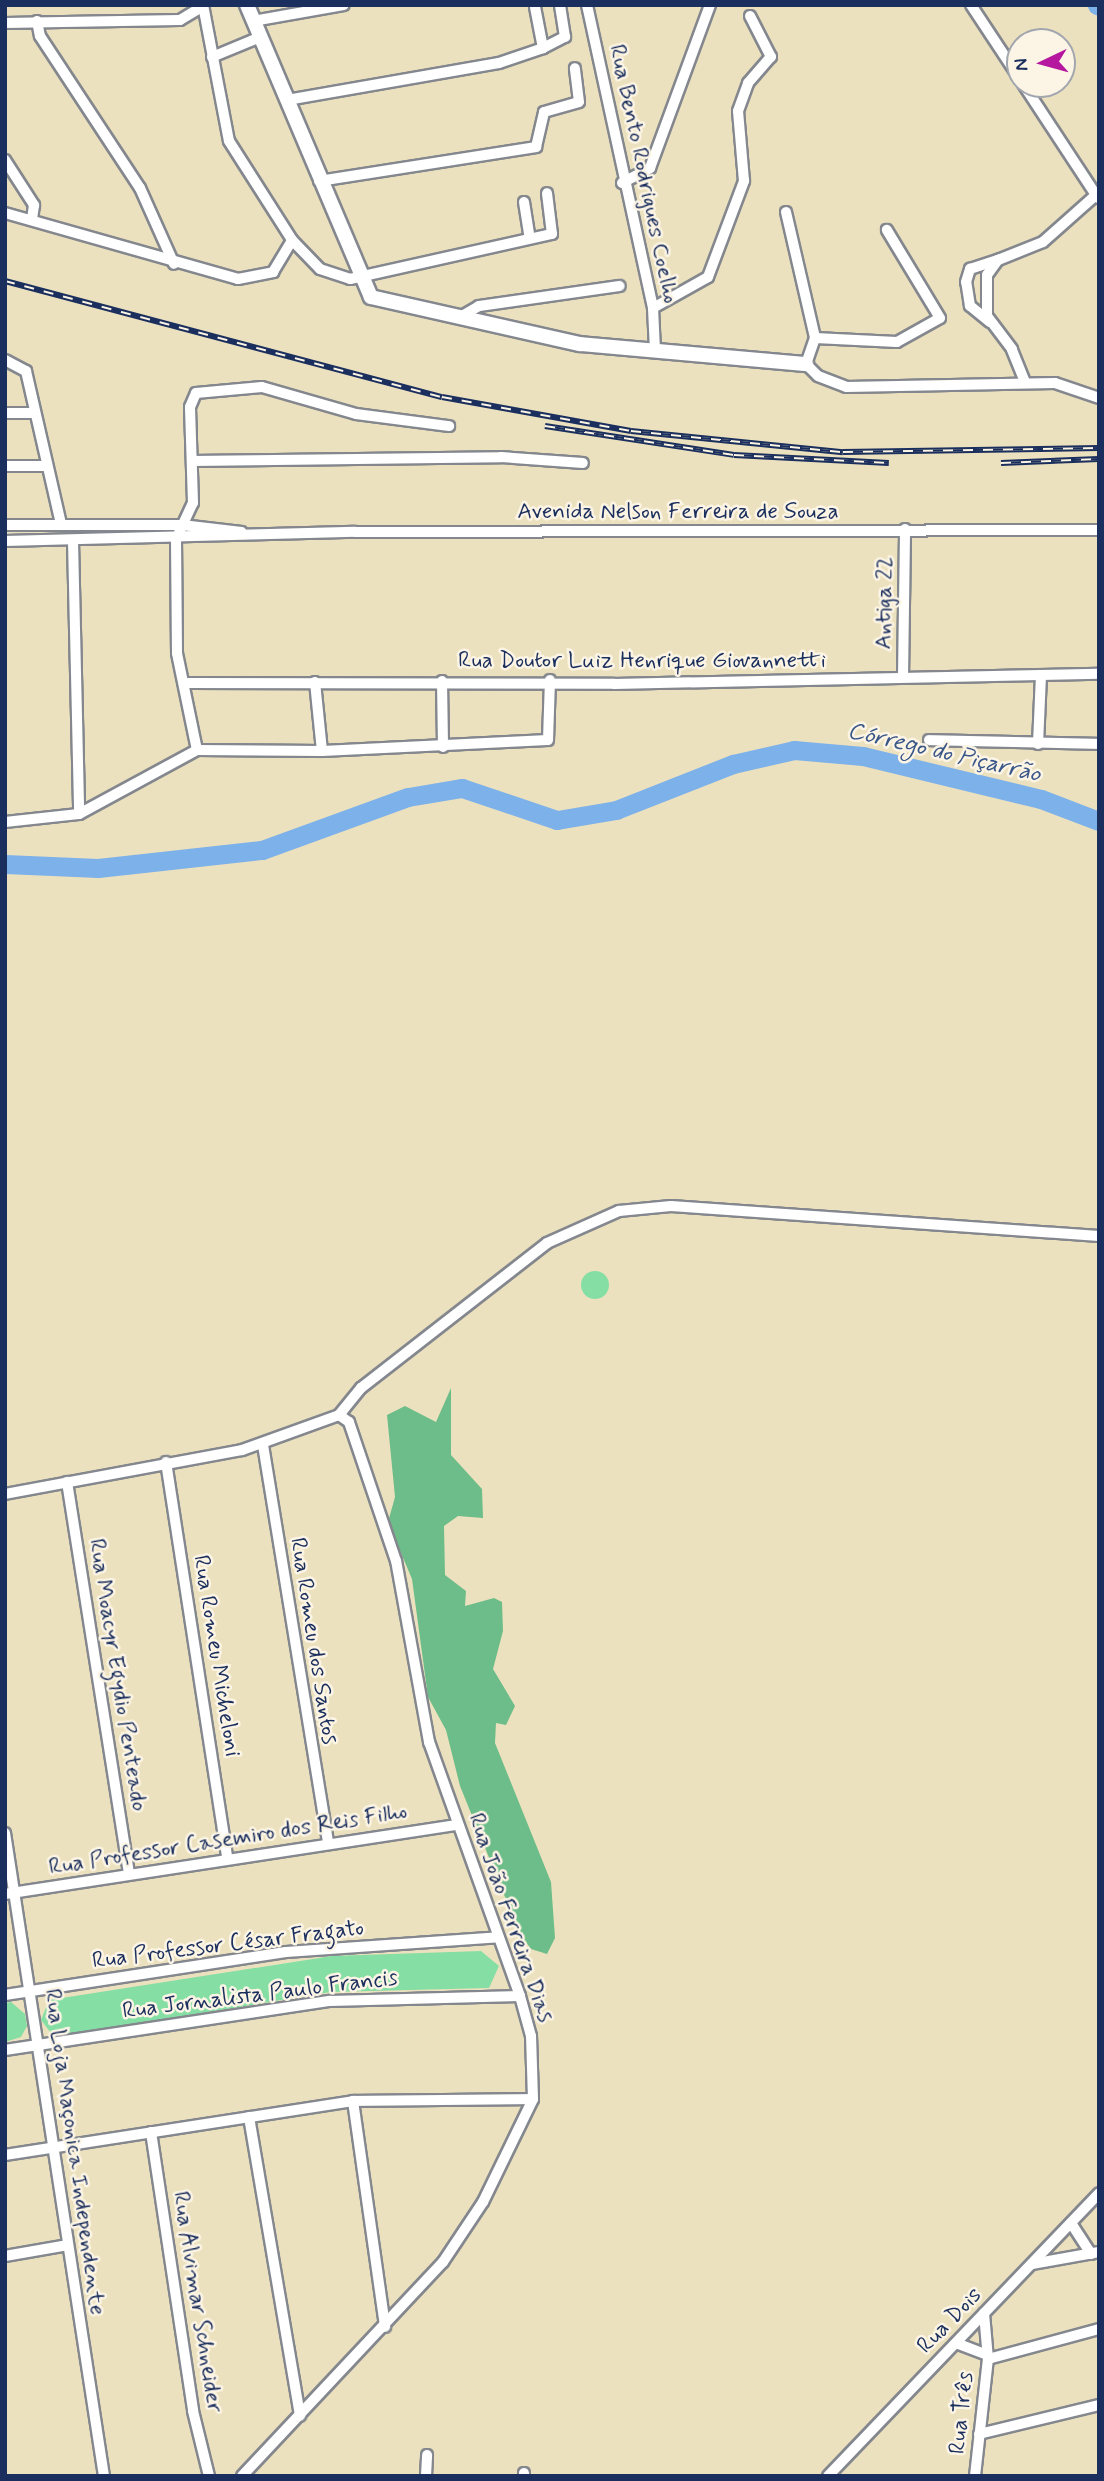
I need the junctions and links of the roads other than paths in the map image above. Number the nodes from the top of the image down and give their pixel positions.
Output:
1 (247, 5) edge
2 (344, 5) edge
3 (560, 5) edge
4 (587, 5) edge
5 (710, 5) edge
6 (971, 5) edge
7 (203, 6) edge
8 (535, 7) dead end
9 (750, 16) dead end
10 (37, 21) junction
11 (253, 21) junction
12 (5, 23) edge
13 (260, 37) junction
14 (543, 48) junction
15 (212, 57) junction
16 (1006, 58) edge
17 (575, 68) dead end
18 (1032, 98) edge
19 (287, 100) junction
20 (5, 160) edge
21 (319, 181) junction
22 (622, 183) junction
23 (547, 193) dead end
24 (1097, 197) edge
25 (524, 202) dead end
26 (786, 212) dead end
27 (5, 213) edge
28 (32, 219) junction
29 (887, 230) dead end
30 (530, 238) junction
31 (292, 240) junction
32 (998, 260) junction
33 (174, 264) junction
34 (359, 277) junction
35 (620, 286) dead end
36 (653, 308) junction
37 (459, 317) junction
38 (990, 322) junction
39 (815, 338) junction
40 (656, 351) junction
41 (5, 359) edge
42 (806, 364) junction
43 (1025, 382) junction
44 (1099, 398) edge
45 (5, 413) edge
46 (34, 413) junction
47 (449, 426) dead end
48 (192, 461) junction
49 (583, 463) dead end
50 (5, 466) edge
51 (45, 466) junction
52 (61, 524) junction
53 (5, 525) edge
54 (182, 525) junction
55 (905, 529) junction
56 (1099, 530) edge
57 (257, 534) junction
58 (176, 540) junction
59 (5, 541) edge
60 (73, 541) junction
61 (1099, 674) edge
62 (1041, 676) junction
63 (903, 677) junction
64 (550, 680) junction
65 (315, 681) junction
66 (442, 681) junction
67 (186, 683) junction
68 (929, 740) dead end
69 (1038, 744) junction
70 (1099, 744) edge
71 (443, 747) junction
72 (197, 750) junction
73 (322, 751) junction
74 (79, 814) junction
75 (5, 822) edge
76 (1099, 1236) edge
77 (339, 1415) junction
78 (263, 1445) junction
79 (166, 1462) junction
80 (67, 1482) junction
81 (5, 1494) edge
82 (457, 1825) junction
83 (5, 1833) edge
84 (328, 1842) junction
85 (227, 1857) junction
86 (129, 1874) junction
87 (10, 1893) edge
88 (498, 1937) junction
89 (31, 1990) junction
90 (5, 1994) edge
91 (520, 1996) junction
92 (39, 2045) junction
93 (5, 2050) edge
94 (533, 2099) junction
95 (353, 2101) junction
96 (249, 2117) junction
97 (151, 2132) junction
98 (54, 2147) junction
99 (5, 2155) edge
100 (1099, 2193) edge
101 (1072, 2222) junction
102 (68, 2245) junction
103 (1095, 2253) edge
104 (5, 2256) edge
105 (1031, 2264) junction
106 (984, 2313) junction
107 (385, 2327) junction
108 (1099, 2329) edge
109 (956, 2343) junction
110 (988, 2357) junction
111 (1099, 2405) edge
112 (300, 2416) junction
113 (979, 2434) junction
114 (427, 2455) dead end
115 (104, 2476) edge
116 (209, 2476) edge
117 (242, 2476) edge
118 (426, 2476) edge
119 (828, 2476) edge
120 (975, 2476) edge

1 - 11 street
2 - 11 street
3 - 14 street
4 - 22 street, Rua Bento Rodrigues Coelho
5 - 22 street
6 - 16 street
7 - 10 street
7 - 15 street
8 - 14 street
9 - 36 street
10 - 12 street
10 - 33 street
11 - 13 street
13 - 15 street
13 - 19 street
14 - 19 street
15 - 31 street
17 - 21 street
18 - 24 street
19 - 21 street
20 - 28 street
21 - 34 street
22 - 36 street, Rua Bento Rodrigues Coelho
23 - 30 street
24 - 32 street
25 - 30 street
26 - 39 street
27 - 28 street
28 - 33 street
29 - 39 street
30 - 34 street
31 - 33 street
31 - 34 street
32 - 38 street
32 - 38 street
34 - 37 street
35 - 37 street
36 - 40 street, Rua Bento Rodrigues Coelho
37 - 40 street
38 - 43 street
39 - 42 street
40 - 42 street
41 - 46 street
42 - 43 street
43 - 44 street
45 - 46 street
46 - 51 street
47 - 48 street
48 - 49 street
48 - 54 street
50 - 51 street
51 - 52 street
52 - 53 street, Avenida Nelson Ferreira de Souza
52 - 54 street, Avenida Nelson Ferreira de Souza
54 - 57 street, Avenida Nelson Ferreira de Souza
54 - 58 street
55 - 56 street, Avenida Nelson Ferreira de Souza
55 - 57 street, Avenida Nelson Ferreira de Souza
55 - 63 street, Antiga 22
57 - 58 street, Avenida Nelson Ferreira de Souza
58 - 60 street, Avenida Nelson Ferreira de Souza
58 - 67 street
59 - 60 street, Avenida Nelson Ferreira de Souza
60 - 74 street
61 - 62 street, Rua Doutor Luiz Henrique Giovannetti
62 - 63 street, Rua Doutor Luiz Henrique Giovannetti
62 - 69 street
63 - 64 street, Rua Doutor Luiz Henrique Giovannetti
64 - 66 street, Rua Doutor Luiz Henrique Giovannetti
64 - 71 street
65 - 66 street, Rua Doutor Luiz Henrique Giovannetti
65 - 67 street, Rua Doutor Luiz Henrique Giovannetti
65 - 73 street
66 - 71 street
67 - 72 street
68 - 69 street
69 - 70 street
71 - 73 street
72 - 73 street
72 - 74 street
74 - 75 street
76 - 77 street
77 - 78 street
77 - 82 street, Rua João Ferreira Dias
78 - 79 street
78 - 84 street, Rua Romeu dos Santos
79 - 80 street
79 - 85 street, Rua Romeu Micheloni
80 - 81 street
80 - 86 street, Rua Moacyr Egydio Penteado
82 - 84 street, Rua Professor Casemiro dos Reis Filho
82 - 88 street, Rua João Ferreira Dias
83 - 87 street, Rua Loja Maçonica Independente
84 - 85 street, Rua Professor Casemiro dos Reis Filho
85 - 86 street, Rua Professor Casemiro dos Reis Filho
86 - 87 street, Rua Professor Casemiro dos Reis Filho
87 - 89 street, Rua Loja Maçonica Independente
88 - 89 street, Rua Professor César Fragato
88 - 91 street, Rua João Ferreira Dias
89 - 90 street, Rua Professor César Fragato
89 - 92 street, Rua Loja Maçonica Independente
91 - 92 street, Rua Jornalista Paulo Francis
91 - 94 street, Rua João Ferreira Dias
92 - 93 street, Rua Jornalista Paulo Francis
92 - 98 street, Rua Loja Maçonica Independente
94 - 95 street
94 - 107 street, Rua João Ferreira Dias
95 - 96 street
95 - 107 street
96 - 97 street
96 - 112 street
97 - 98 street
97 - 116 street, Rua Alvimar Schneider
98 - 99 street
98 - 102 street, Rua Loja Maçonica Independente
100 - 101 street, Rua Dois
101 - 103 street
101 - 105 street, Rua Dois
102 - 104 street
102 - 115 street, Rua Loja Maçonica Independente
103 - 105 street
105 - 106 street, Rua Dois
106 - 109 street, Rua Dois
106 - 110 street, Rua Três
107 - 112 street, Rua João Ferreira Dias
108 - 110 street
109 - 110 street, Rua Três
109 - 119 street, Rua Dois
110 - 113 street, Rua Três
111 - 113 street
112 - 117 street, Rua João Ferreira Dias
113 - 120 street, Rua Três
114 - 118 street

